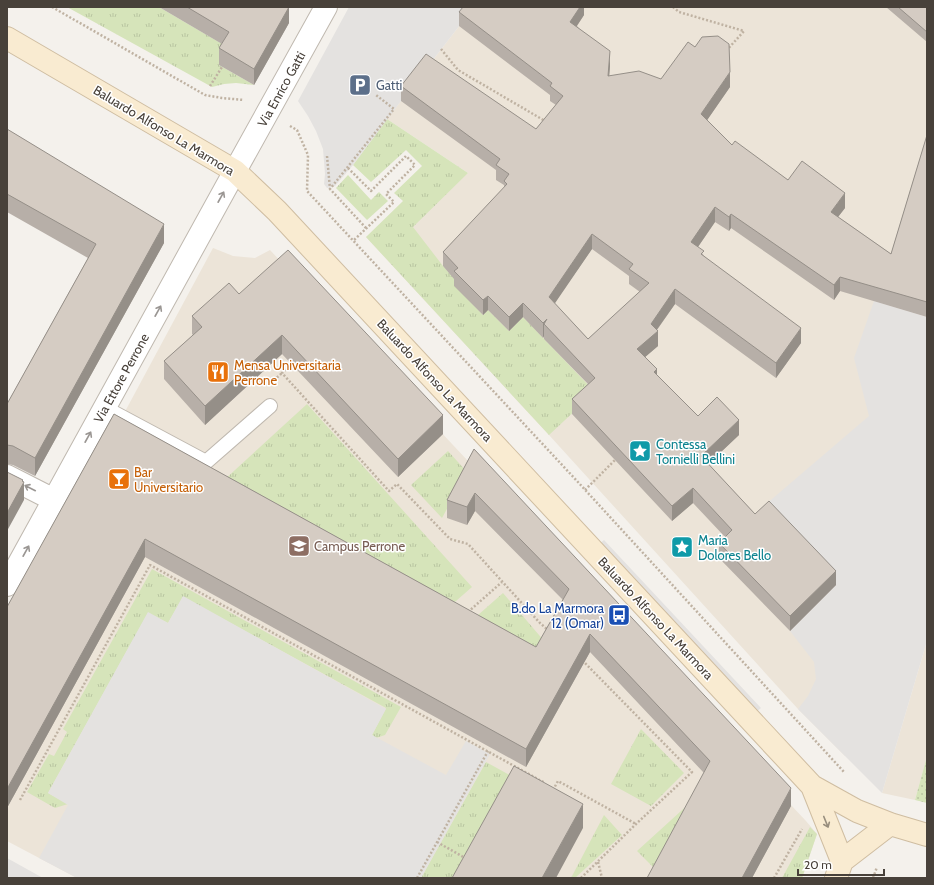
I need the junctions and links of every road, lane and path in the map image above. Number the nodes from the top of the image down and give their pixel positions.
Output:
1 (52, 7) edge
2 (326, 7) edge
3 (673, 7) edge
4 (7, 38) edge
5 (441, 49) dead end
6 (724, 54) edge
7 (222, 67) edge
8 (210, 86) dead end
9 (376, 95) dead end
10 (247, 102) dead end
11 (548, 123) edge
12 (288, 124) dead end
13 (327, 156) dead end
14 (348, 168) junction
15 (235, 171) junction
16 (330, 189) junction
17 (366, 228) junction
18 (353, 241) junction
19 (292, 364) edge
20 (282, 373) junction
21 (266, 388) dead end
22 (270, 406) dead end
23 (105, 408) junction
24 (615, 460) edge
25 (7, 476) edge
26 (585, 490) junction
27 (54, 500) junction
28 (502, 582) junction
29 (7, 585) edge
30 (463, 616) edge
31 (549, 631) edge
32 (583, 662) edge
33 (412, 704) edge
34 (409, 708) junction
35 (488, 751) junction
36 (524, 770) junction
37 (846, 776) dead end
38 (520, 777) edge
39 (812, 786) junction
40 (554, 789) junction
41 (550, 796) edge
42 (20, 800) dead end
43 (636, 824) junction
44 (890, 824) junction
45 (802, 828) dead end
46 (927, 835) edge
47 (437, 842) junction
48 (471, 861) edge
49 (598, 862) junction
50 (839, 869) edge
51 (417, 878) edge
52 (581, 878) edge
53 (602, 878) edge
54 (774, 878) edge

1 - 10 path
2 - 15 street, Via Enrico Gatti
3 - 6 path
4 - 15 street, Baluardo Alfonso La Marmora
5 - 11 path
7 - 8 path
9 - 14 path
12 - 18 path
13 - 16 path
14 - 16 path
14 - 17 path
23 -> 15 street, Via Ettore Perrone
15 - 39 street, Baluardo Alfonso La Marmora
16 - 17 path
17 - 18 path
18 - 26 path
19 - 20 path
20 - 21 path
20 - 28 path
22 - 23 lane
27 -> 23 street, Via Ettore Perrone
24 - 26 path
27 -> 25 street
26 - 37 path
29 -> 27 street, Via Ettore Perrone
28 - 30 path
28 - 31 path
32 - 43 path
33 - 34 path
34 - 35 path
34 - 42 path
35 - 36 path
35 - 47 path
36 - 38 path
36 - 40 path
39 - 44 street, Baluardo Alfonso La Marmora
39 -> 50 street, Baluardo Alfonso La Marmora
40 - 41 path
40 - 43 path
43 - 49 path
44 - 46 street, Baluardo Alfonso La Marmora
44 - 50 street
45 - 54 path
47 - 48 path
47 - 51 path
49 - 52 path
49 - 53 path

